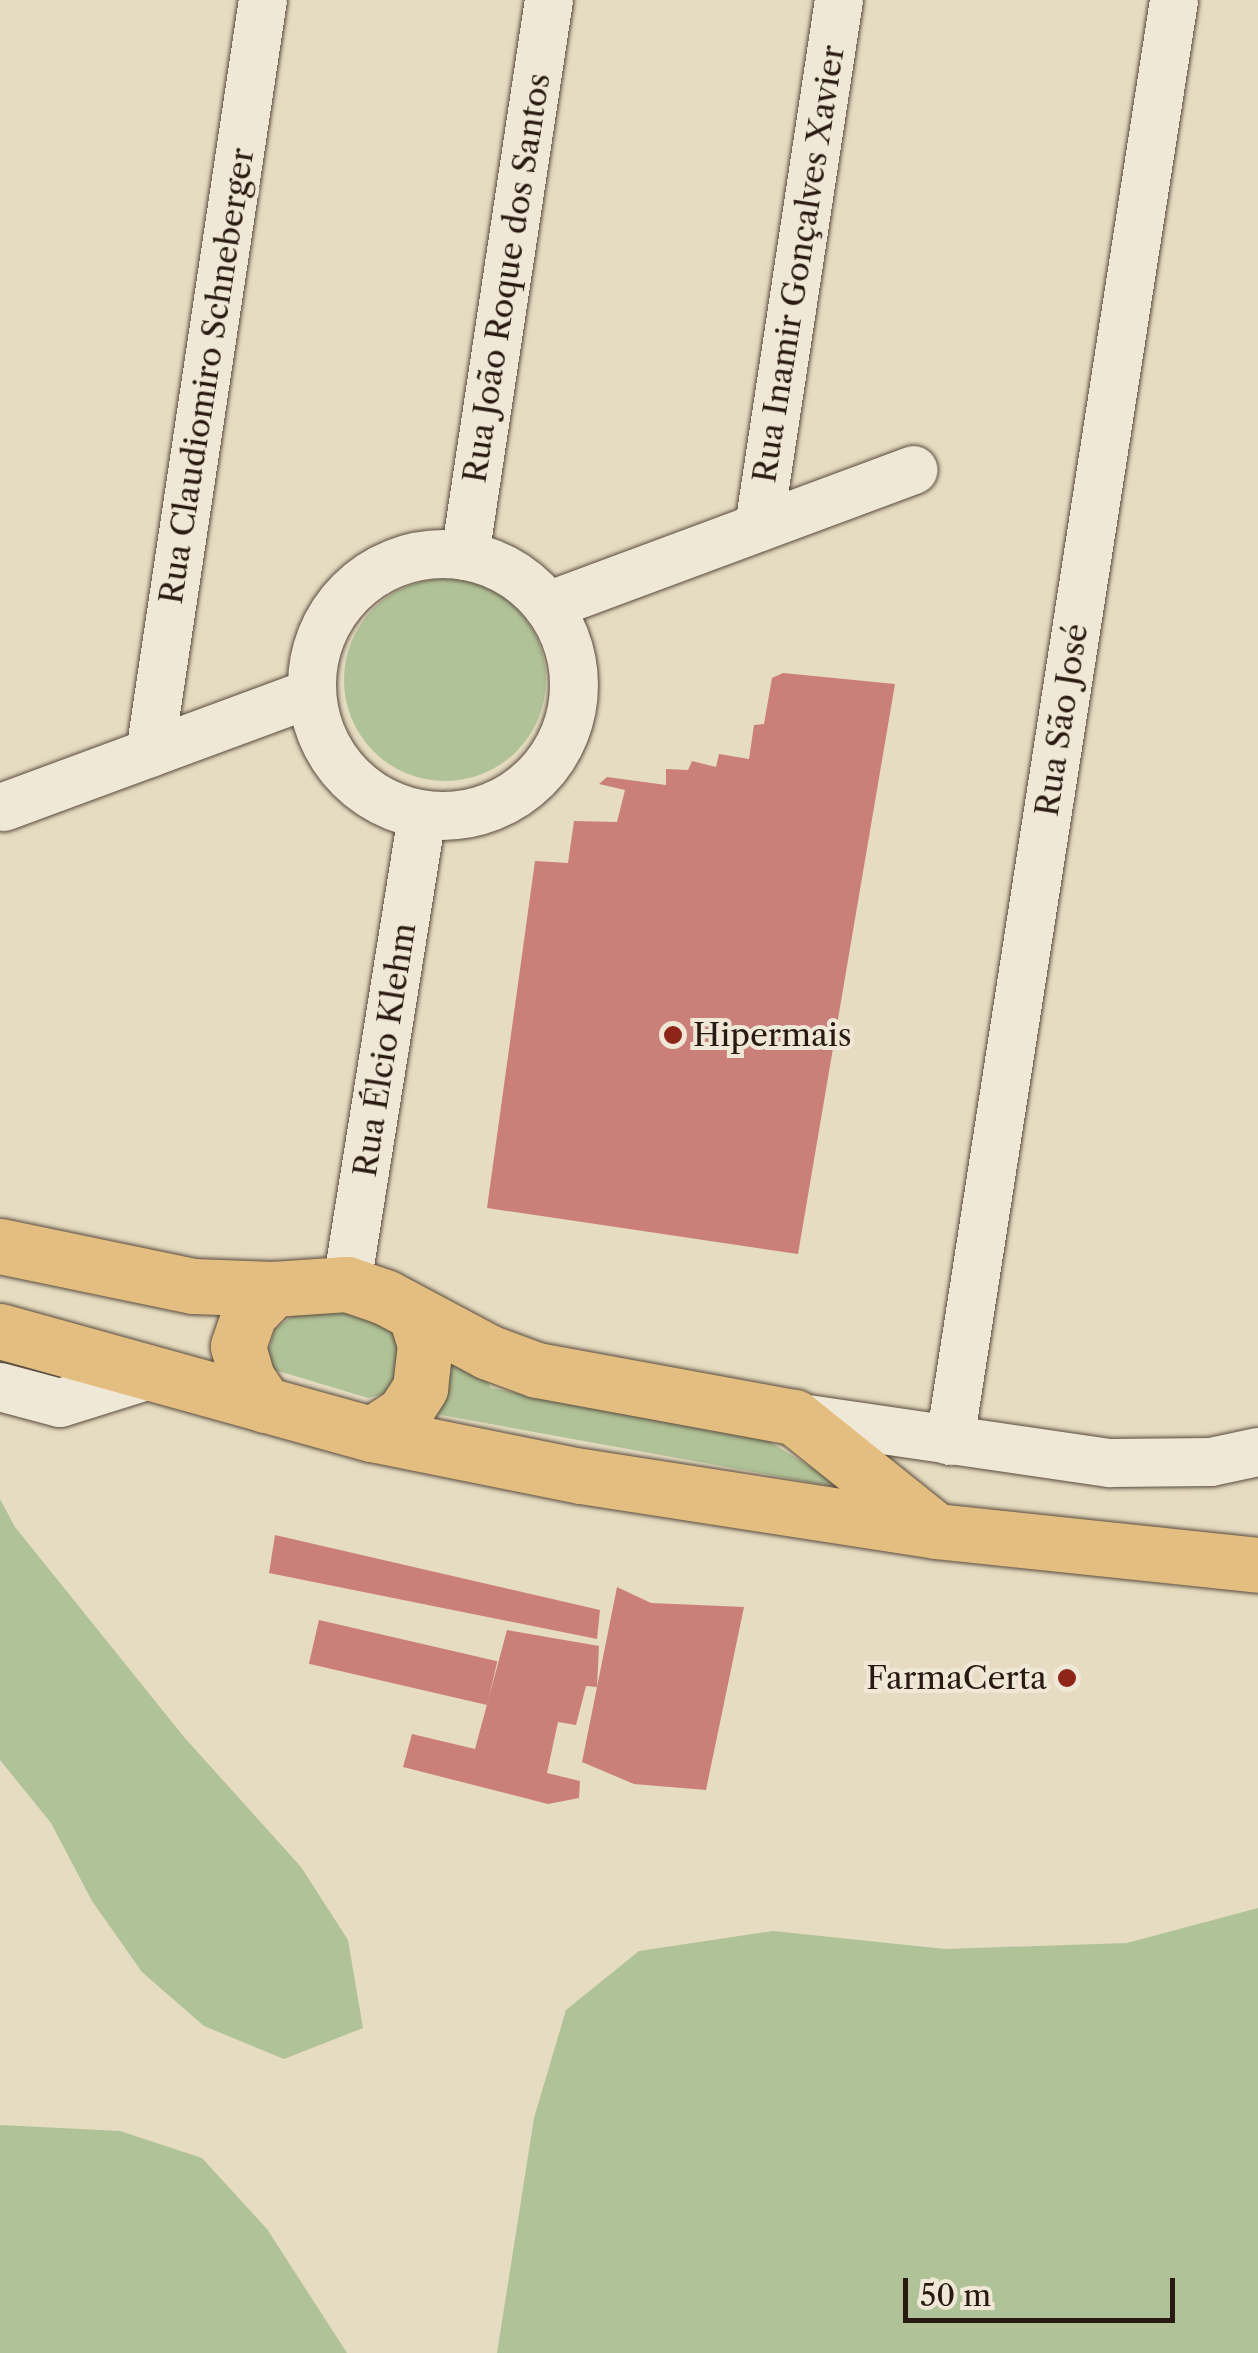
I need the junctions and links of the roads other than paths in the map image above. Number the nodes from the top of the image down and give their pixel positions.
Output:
1 (264, 0) edge
2 (548, 0) edge
3 (838, 0) edge
4 (1174, 0) edge
5 (914, 470) dead end
6 (759, 527) junction
7 (465, 556) junction
8 (548, 606) junction
9 (312, 693) junction
10 (150, 753) junction
11 (4, 807) dead end
12 (422, 815) junction
13 (0, 1246) edge
14 (347, 1284) junction
15 (272, 1289) junction
16 (418, 1318) junction
17 (0, 1331) edge
18 (153, 1374) junction
19 (0, 1387) edge
20 (265, 1405) junction
21 (794, 1416) junction
22 (372, 1434) junction
23 (950, 1440) junction
24 (1258, 1452) edge
25 (936, 1530) junction
26 (1258, 1565) edge

1 - 10 street, Rua Claudiomiro Schneberger
2 - 7 street, Rua João Roque dos Santos
3 - 6 street, Rua Inamir Gonçalves Xavier
4 - 23 street, Rua São José
5 - 6 street
6 - 8 street
7 - 8 street
7 - 9 street
8 - 12 street
9 - 10 street
9 - 12 street
10 - 11 street
12 - 14 street, Rua Élcio Klehm
13 - 15 main road
14 - 15 main road
14 - 16 main road
15 - 20 main road
16 - 21 main road
16 - 22 main road
17 - 18 main road
18 - 19 street
18 - 20 main road
20 - 22 main road
21 - 23 street
21 - 25 main road
22 - 25 main road
23 - 24 street
25 - 26 main road

